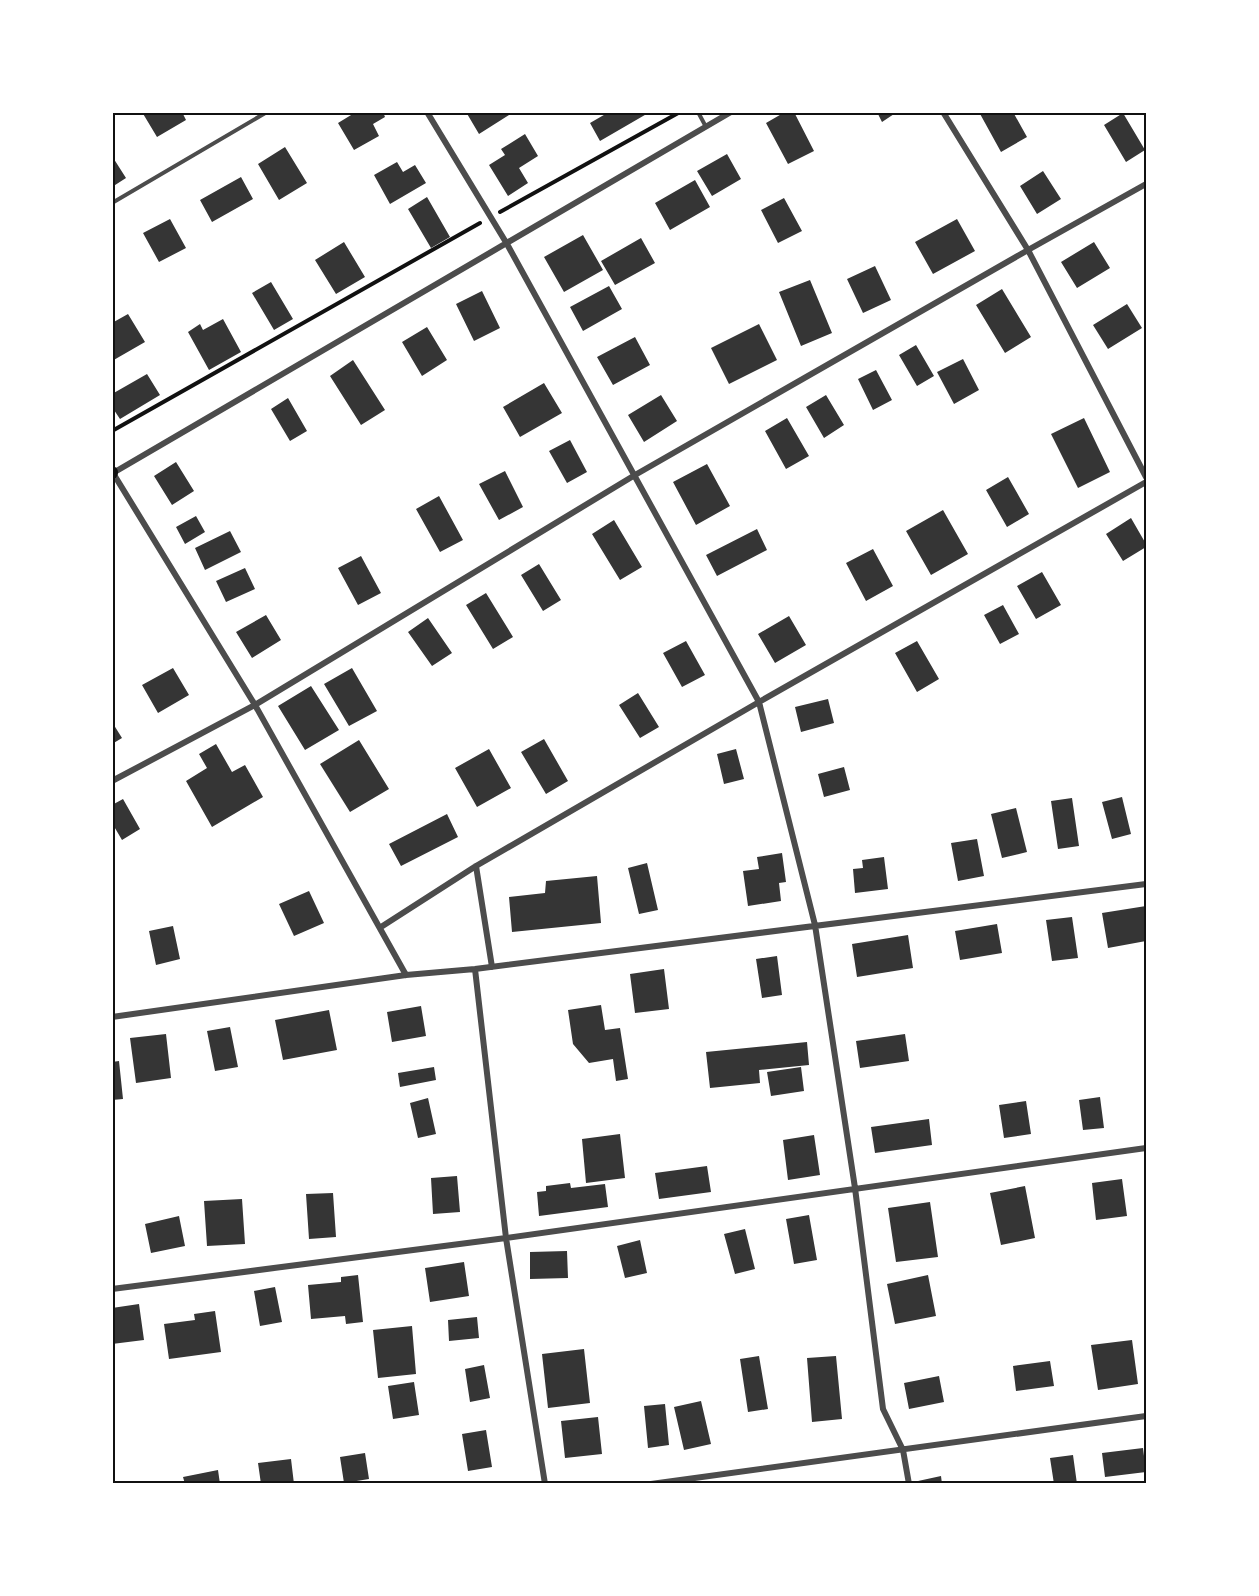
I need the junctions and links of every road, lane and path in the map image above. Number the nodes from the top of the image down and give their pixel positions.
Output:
1 (267, 112) edge
2 (427, 112) edge
3 (680, 112) edge
4 (698, 112) edge
5 (731, 112) edge
6 (943, 112) edge
7 (706, 127) junction
8 (1146, 184) edge
9 (112, 203) edge
10 (491, 218) junction
11 (507, 244) junction
12 (1028, 250) junction
13 (112, 431) edge
14 (113, 473) edge
15 (635, 475) junction
16 (1146, 477) edge
17 (1146, 482) edge
18 (759, 702) junction
19 (255, 705) junction
20 (112, 781) edge
21 (476, 866) junction
22 (1146, 884) edge
23 (815, 925) junction
24 (381, 927) junction
25 (492, 967) junction
26 (475, 969) junction
27 (406, 975) junction
28 (112, 1017) edge
29 (1146, 1148) edge
30 (855, 1188) junction
31 (506, 1238) junction
32 (112, 1289) edge
33 (1146, 1416) edge
34 (903, 1450) junction
35 (544, 1484) edge
36 (651, 1484) edge
37 (909, 1484) edge

1 - 9 lane
2 - 10 street
3 - 10 path
4 - 7 lane
5 - 7 street
6 - 12 street
7 - 11 street
8 - 12 street
10 - 11 street
10 - 13 path
11 - 14 street
11 - 15 street
12 - 15 street
12 - 16 street
14 - 19 street
15 - 18 street
15 - 19 street
17 - 18 street
18 - 21 street
18 - 23 street
19 - 20 street
19 - 24 street
21 - 24 street
21 - 25 street
22 - 23 street
23 - 25 street
23 - 30 street
24 - 27 street
25 - 26 street
26 - 27 street
26 - 31 street
27 - 28 street
29 - 30 street
30 - 31 street
30 - 34 street
31 - 32 street
31 - 35 street
33 - 34 street
34 - 36 street
34 - 37 street

